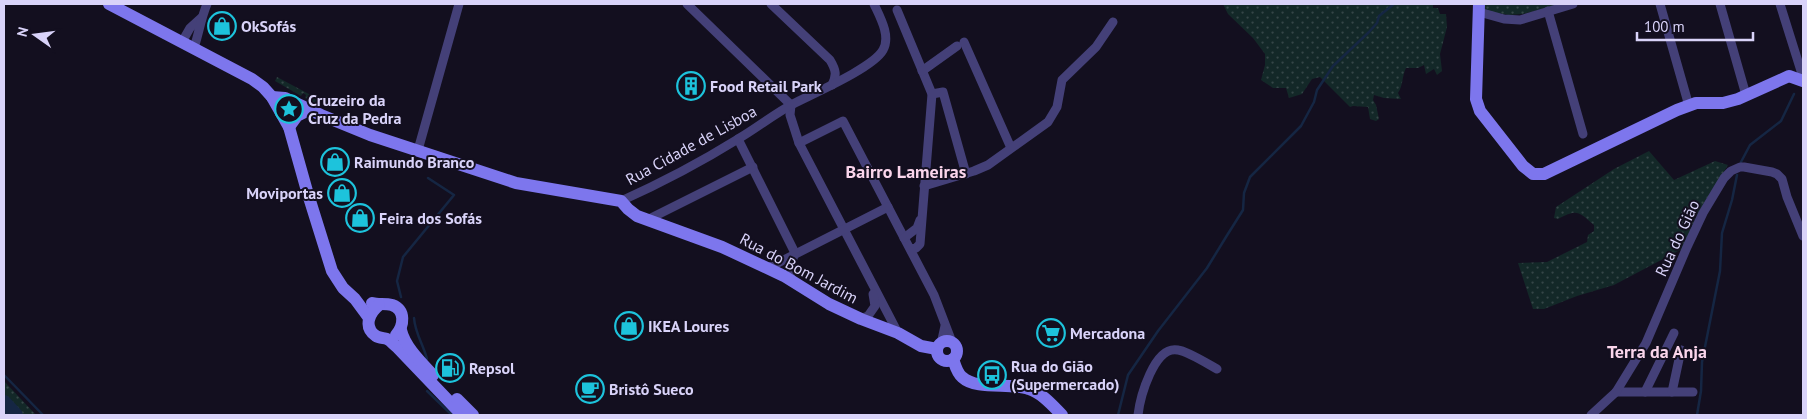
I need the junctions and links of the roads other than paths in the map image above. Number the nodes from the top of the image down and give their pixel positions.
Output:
1 (109, 4) edge
2 (207, 4) edge
3 (459, 4) edge
4 (687, 4) edge
5 (771, 4) edge
6 (874, 4) edge
7 (1573, 4) edge
8 (1660, 4) edge
9 (1720, 4) edge
10 (1780, 4) edge
11 (1479, 8) edge
12 (897, 10) dead end
13 (1548, 11) junction
14 (201, 18) junction
15 (1113, 22) dead end
16 (188, 45) junction
17 (922, 71) junction
18 (1802, 75) edge
19 (832, 85) junction
20 (932, 94) junction
21 (1746, 95) junction
22 (272, 97) junction
23 (791, 105) junction
24 (1689, 106) junction
25 (309, 110) junction
26 (289, 127) junction
27 (1583, 134) dead end
28 (738, 139) junction
29 (799, 143) junction
30 (1011, 148) junction
31 (418, 150) junction
32 (752, 167) junction
33 (966, 174) junction
34 (924, 186) junction
35 (621, 201) junction
36 (888, 207) junction
37 (922, 216) junction
38 (647, 220) junction
39 (844, 230) junction
40 (1803, 236) edge
41 (904, 238) junction
42 (911, 249) junction
43 (795, 252) junction
44 (768, 268) junction
45 (791, 280) junction
46 (871, 284) junction
47 (355, 299) junction
48 (379, 305) junction
49 (369, 318) junction
50 (861, 319) junction
51 (401, 330) junction
52 (898, 333) junction
53 (1674, 333) dead end
54 (387, 339) junction
55 (943, 345) junction
56 (1681, 350) dead end
57 (953, 360) junction
58 (1218, 369) dead end
59 (1616, 392) junction
60 (1645, 392) junction
61 (1672, 392) junction
62 (1693, 392) dead end
63 (1047, 401) junction
64 (462, 415) edge
65 (473, 415) edge
66 (1050, 415) edge
67 (1062, 415) edge
68 (1138, 415) edge
69 (1591, 415) edge

1 - 16 street
2 - 14 street
3 - 31 street
4 - 23 street
5 - 19 street
6 - 19 street, Rua Cidade de Lisboa
7 - 13 street
8 - 24 street
9 - 21 street
10 - 18 street
11 - 13 street
11 - 24 street
12 - 17 street
13 - 27 street
14 - 16 street
14 - 16 street
15 - 30 street
16 - 22 street
17 - 20 street
17 - 30 street
18 - 21 street
19 - 23 street, Rua Cidade de Lisboa
20 - 33 street
20 - 34 street
21 - 24 street
22 - 25 street, Rua Cidade de Lisboa
22 - 26 street
23 - 28 street, Rua Cidade de Lisboa
23 - 29 street
25 - 26 street
25 - 31 street, Rua Cidade de Lisboa
26 - 47 street
28 - 32 street
28 - 35 street, Rua Cidade de Lisboa
29 - 36 street
29 - 39 street
30 - 33 street
31 - 35 street, Rua Cidade de Lisboa
32 - 38 street
32 - 43 street
33 - 34 street
34 - 37 street
35 - 38 street, Rua do Bom Jardim
36 - 39 street
36 - 41 street
37 - 41 street
37 - 42 street
38 - 44 street, Rua do Bom Jardim
39 - 43 street
39 - 46 street
40 - 59 street, Rua do Gião
41 - 42 street
42 - 55 street
43 - 44 street
43 - 45 street
44 - 45 street, Rua do Bom Jardim
45 - 50 street, Rua do Bom Jardim
46 - 50 street
46 - 52 street
47 - 48 street
47 - 49 street
48 - 49 street
48 - 51 street
49 - 54 street
50 - 52 street, Rua do Bom Jardim
51 - 54 street
51 - 65 street
52 - 55 street, Rua do Bom Jardim
53 - 60 street
54 - 64 street
55 - 57 street
55 - 57 street, Rua do Bom Jardim
56 - 61 street
57 - 63 street, Rua do Bom Jardim
58 - 68 street
59 - 60 street
59 - 69 street, Rua do Gião
60 - 61 street
61 - 62 street
63 - 66 street
63 - 67 street, Rua do Bom Jardim

